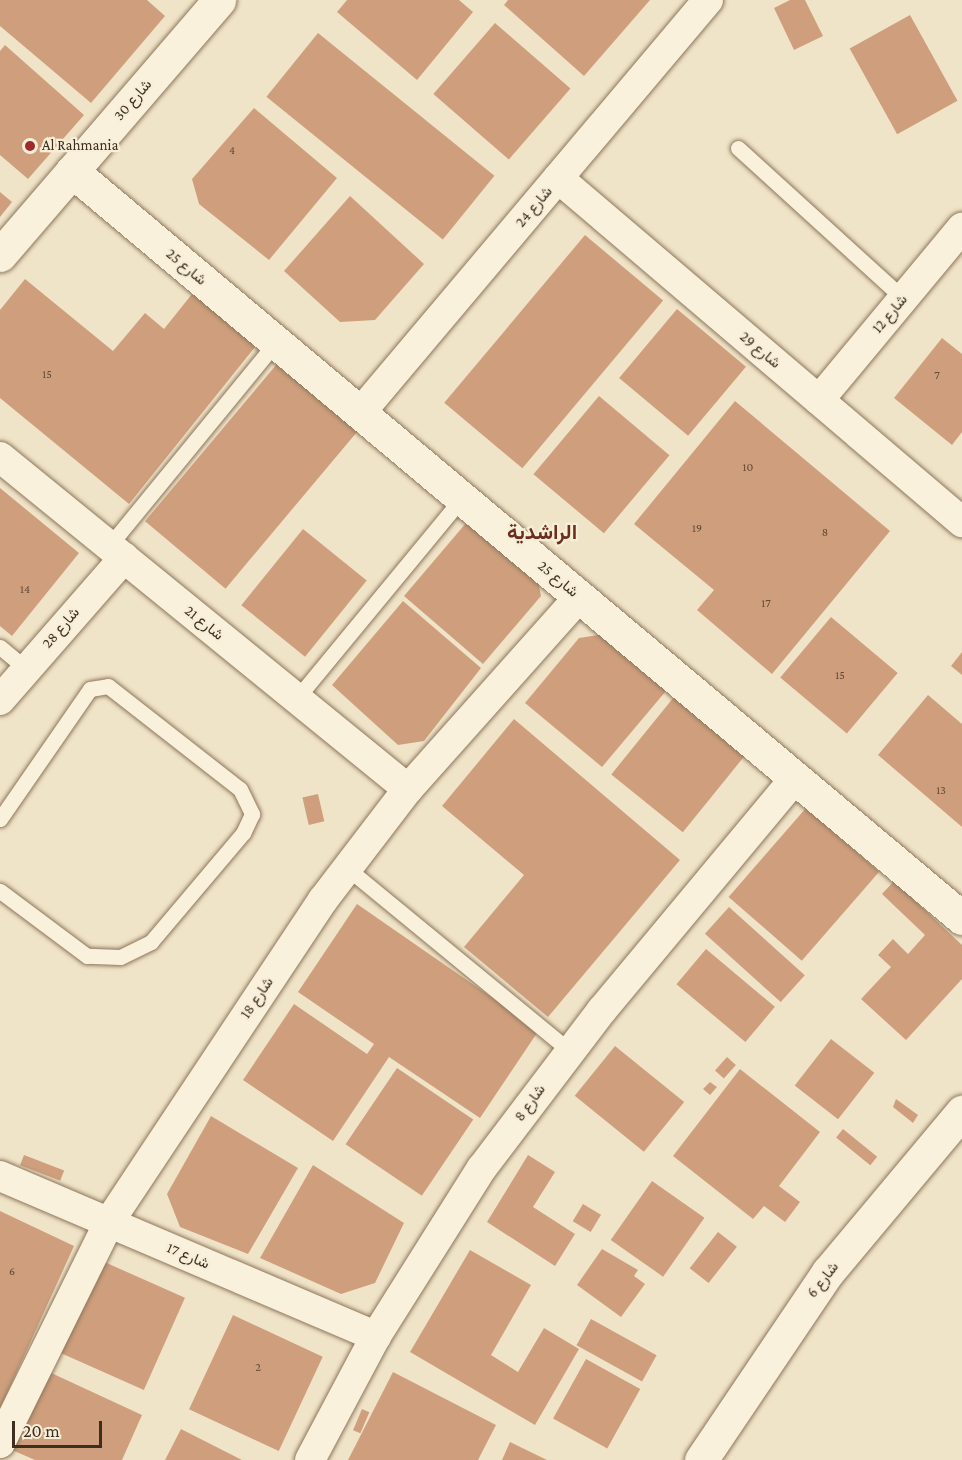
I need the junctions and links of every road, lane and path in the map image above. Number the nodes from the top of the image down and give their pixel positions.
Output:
1 (219, 0) edge
2 (691, 6) edge
3 (738, 148) dead end
4 (72, 171) junction
5 (558, 178) junction
6 (962, 228) edge
7 (0, 255) edge
8 (903, 298) junction
9 (276, 342) junction
10 (819, 400) junction
11 (360, 413) junction
12 (0, 457) edge
13 (462, 498) junction
14 (962, 522) edge
15 (116, 552) junction
16 (579, 597) junction
17 (0, 647) edge
18 (26, 669) junction
19 (297, 698) junction
20 (0, 700) edge
21 (795, 778) junction
22 (408, 789) junction
23 (0, 819) edge
24 (347, 868) junction
25 (0, 891) edge
26 (962, 918) edge
27 (570, 1051) junction
28 (962, 1112) edge
29 (0, 1176) edge
30 (109, 1222) junction
31 (376, 1336) junction
32 (0, 1443) edge
33 (310, 1460) edge
34 (701, 1460) edge

1 - 4 street, شارع 30
2 - 5 street, شارع 24
3 - 8 lane
4 - 7 street, شارع 30
4 - 9 street, شارع 25
5 - 10 street, شارع 29
5 - 11 street, شارع 24
6 - 8 street, شارع 12
8 - 10 street, شارع 12
9 - 11 street, شارع 25
9 - 15 lane
10 - 14 street, شارع 29
11 - 13 street, شارع 25
12 - 15 street, شارع 21
13 - 16 street, شارع 25
13 - 19 lane
15 - 18 street, شارع 28
15 - 19 street, شارع 21
16 - 21 street, شارع 25
16 - 22 street, شارع 18
17 - 18 lane
18 - 20 street, شارع 28
19 - 22 street, شارع 21
21 - 26 street, شارع 25
21 - 27 street, شارع 8
22 - 24 street, شارع 18
23 - 25 lane
24 - 27 lane
24 - 30 street, شارع 18
27 - 31 street, شارع 8
28 - 34 street, شارع 6
29 - 30 street, شارع 17
30 - 31 street, شارع 17
30 - 32 street, شارع 18
31 - 33 street, شارع 8

